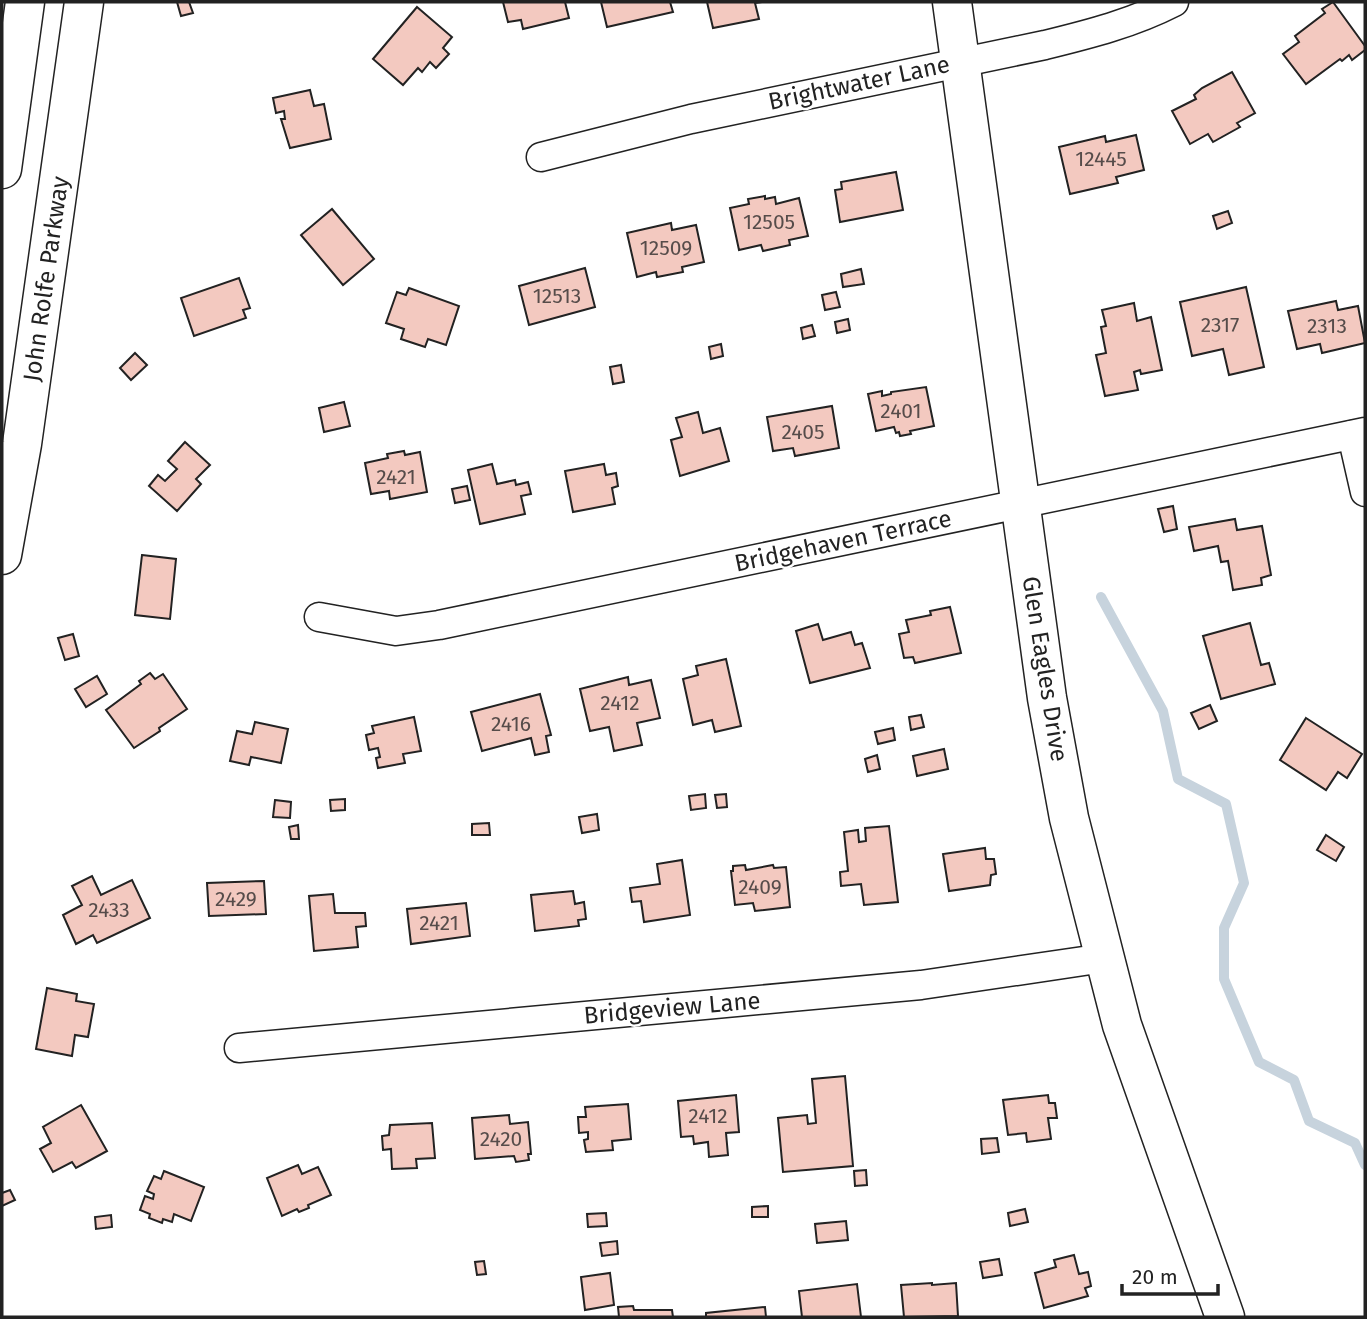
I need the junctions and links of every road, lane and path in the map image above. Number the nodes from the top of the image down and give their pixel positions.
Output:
1 (25, 2) edge
2 (84, 2) edge
3 (951, 2) edge
4 (1174, 2) edge
5 (960, 62) junction
6 (541, 157) dead end
7 (2, 169) edge
8 (1359, 433) edge
9 (1365, 492) edge
10 (1021, 504) junction
11 (2, 555) edge
12 (319, 617) dead end
13 (1104, 958) junction
14 (239, 1048) dead end
15 (1225, 1317) edge

1 - 7 street
2 - 11 street, John Rolfe Parkway
3 - 5 street, Glen Eagles Drive
4 - 5 street, Brightwater Lane
5 - 6 street, Brightwater Lane
5 - 10 street, Glen Eagles Drive
8 - 9 street
8 - 10 street, Bridgehaven Terrace
10 - 12 street, Bridgehaven Terrace
10 - 13 street, Glen Eagles Drive
13 - 14 street, Bridgeview Lane
13 - 15 street, Glen Eagles Drive

